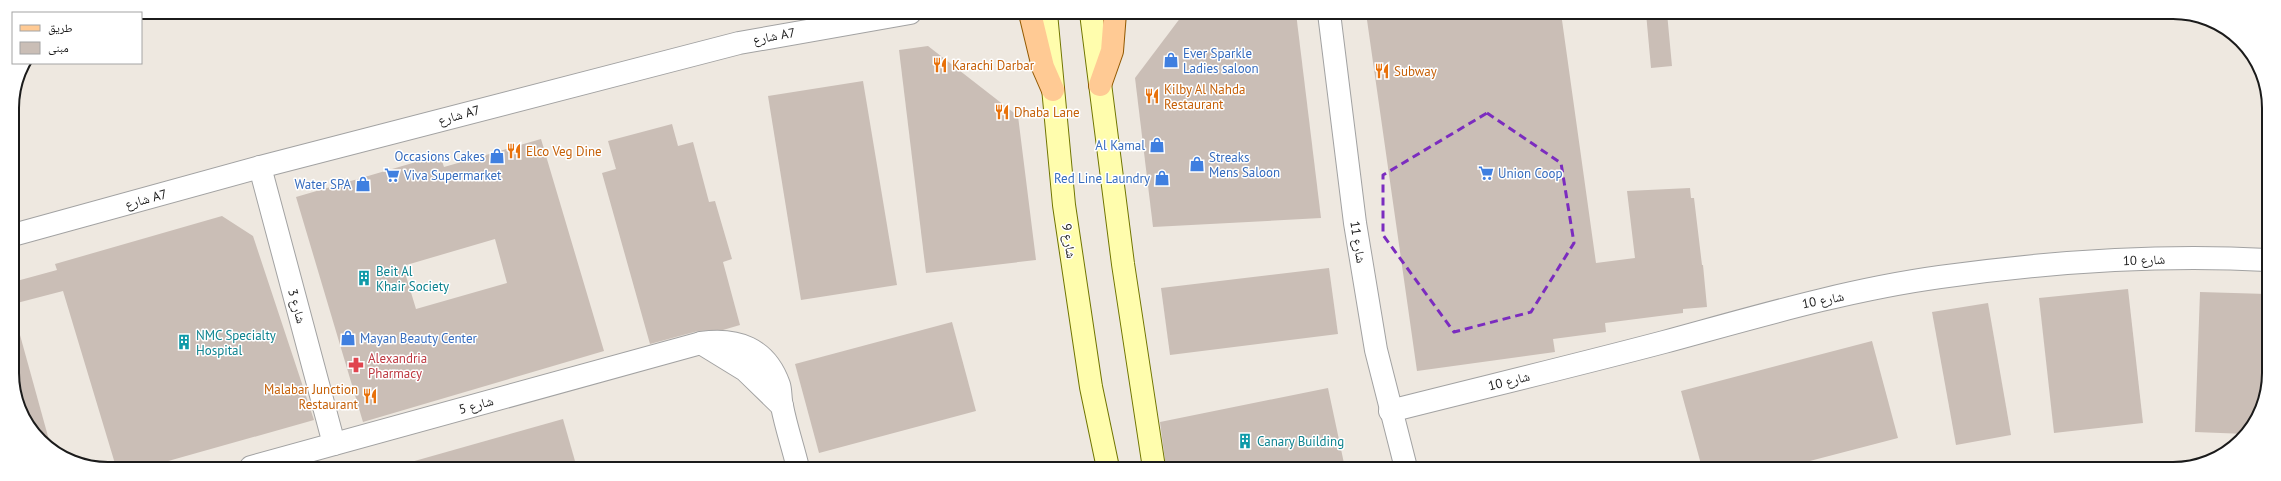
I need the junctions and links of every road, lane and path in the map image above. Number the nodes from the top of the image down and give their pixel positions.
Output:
1 (875, 19) edge
2 (1031, 19) edge
3 (1047, 19) edge
4 (1092, 19) edge
5 (1115, 19) edge
6 (1330, 19) edge
7 (1100, 85) junction
8 (1053, 90) junction
9 (260, 167) junction
10 (19, 233) edge
11 (2262, 260) edge
12 (1390, 411) junction
13 (334, 444) junction
14 (268, 462) edge
15 (796, 462) edge
16 (1107, 462) edge
17 (1153, 462) edge
18 (1404, 462) edge

1 - 9 street, شارع A7
2 - 8 main road
3 - 8 street, شارع 9
4 - 7 street
5 - 7 main road
6 - 12 street, شارع 11
7 - 17 street
8 - 16 street, شارع 9
9 - 10 street, شارع A7
9 - 13 street, شارع 3
11 - 12 street, شارع 10
12 - 18 street, شارع 11
13 - 14 street, شارع 5
13 - 15 street, شارع 5

